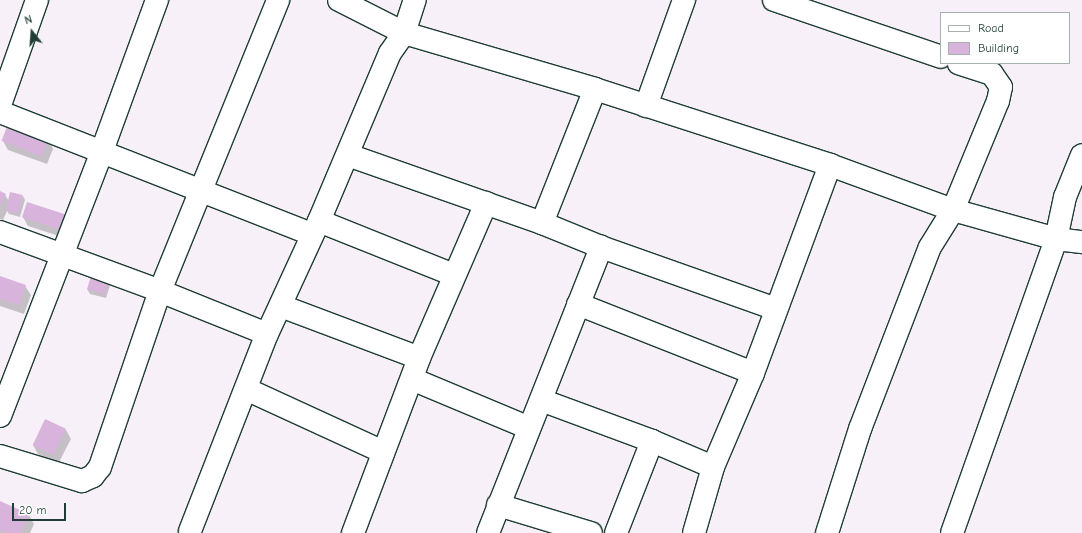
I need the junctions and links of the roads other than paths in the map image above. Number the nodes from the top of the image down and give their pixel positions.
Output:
1 (38, 0) edge
2 (158, 0) edge
3 (278, 0) edge
4 (339, 0) edge
5 (415, 0) edge
6 (684, 0) edge
7 (774, 0) edge
8 (404, 33) junction
9 (940, 57) edge
10 (962, 64) edge
11 (595, 89) junction
12 (0, 105) edge
13 (646, 106) junction
14 (0, 112) edge
15 (102, 151) junction
16 (348, 155) junction
17 (1082, 155) edge
18 (830, 165) junction
19 (200, 191) junction
20 (486, 203) junction
21 (953, 210) junction
22 (542, 223) junction
23 (315, 228) junction
24 (0, 232) edge
25 (1056, 239) junction
26 (1082, 242) edge
27 (601, 246) junction
28 (61, 255) junction
29 (454, 274) junction
30 (160, 291) junction
31 (578, 304) junction
32 (281, 306) junction
33 (776, 310) junction
34 (267, 334) junction
35 (419, 358) junction
36 (753, 374) junction
37 (412, 379) junction
38 (246, 389) junction
39 (541, 400) junction
40 (0, 416) edge
41 (529, 428) junction
42 (652, 441) junction
43 (383, 452) junction
44 (0, 456) edge
45 (713, 467) junction
46 (498, 505) junction
47 (190, 531) dead end
48 (353, 533) edge
49 (488, 533) edge
50 (591, 533) edge
51 (616, 533) edge
52 (694, 533) edge
53 (827, 533) edge
54 (952, 533) edge

1 - 12 street
2 - 15 street
3 - 19 street
4 - 8 street
5 - 8 street
6 - 13 street
7 - 9 street
8 - 11 street
8 - 16 street
10 - 21 street
11 - 13 street
11 - 22 street
13 - 18 street
14 - 15 street
15 - 19 street
15 - 28 street
16 - 20 street
16 - 23 street
17 - 25 street
18 - 21 street
18 - 33 street
19 - 23 street
19 - 30 street
20 - 22 street
20 - 29 street
21 - 25 street
21 - 53 street
22 - 27 street
23 - 29 street
23 - 32 street
24 - 28 street
25 - 26 street
25 - 54 street
27 - 31 street
27 - 33 street
28 - 30 street
28 - 40 street
29 - 35 street
30 - 34 street
30 - 44 street
31 - 36 street
31 - 39 street
32 - 34 street
32 - 35 street
33 - 36 street
34 - 38 street
35 - 37 street
36 - 45 street
37 - 41 street
37 - 43 street
38 - 43 street
38 - 47 street
39 - 41 street
39 - 42 street
41 - 46 street
42 - 45 street
42 - 51 street
43 - 48 street
45 - 52 street
46 - 49 street
46 - 50 street

